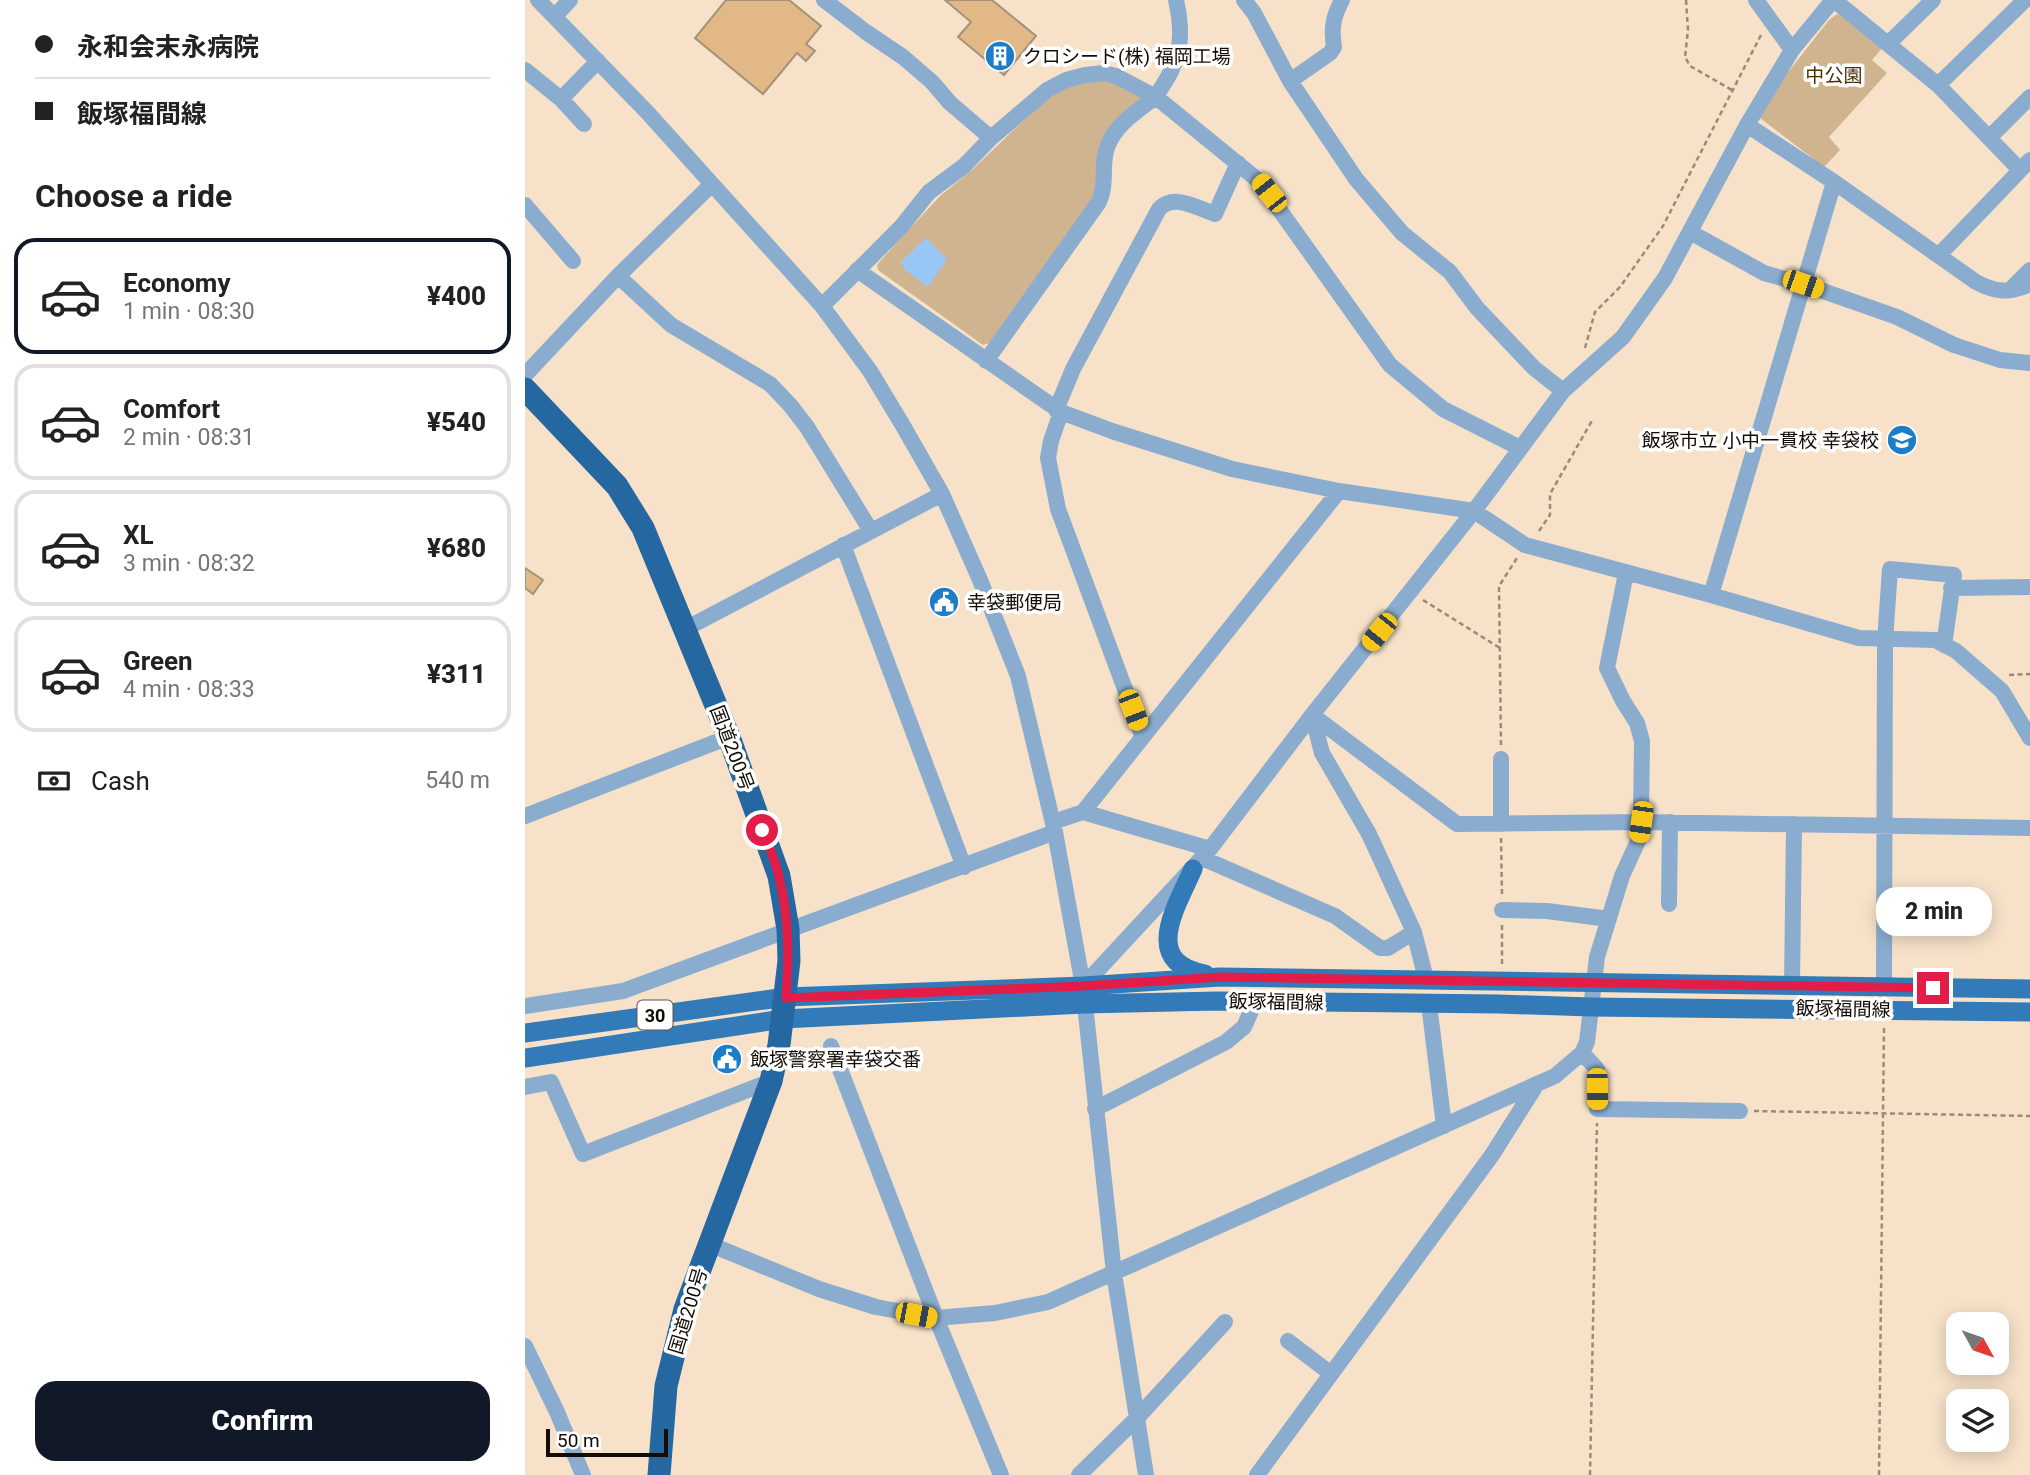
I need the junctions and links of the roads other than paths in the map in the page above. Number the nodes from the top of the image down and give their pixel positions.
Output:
1 (538, 0) edge
2 (571, 0) edge
3 (824, 0) edge
4 (1176, 0) edge
5 (1244, 0) edge
6 (1342, 0) edge
7 (1756, 0) edge
8 (1834, 0) edge
9 (1933, 0) edge
10 (2025, 0) edge
11 (555, 16) junction
12 (1888, 44) junction
13 (1792, 50) junction
14 (598, 61) junction
15 (526, 70) edge
16 (1290, 82) junction
17 (1938, 85) junction
18 (1156, 97) junction
19 (2030, 97) edge
20 (561, 99) junction
21 (584, 124) dead end
22 (1747, 125) junction
23 (991, 138) junction
24 (1989, 138) junction
25 (1238, 163) junction
26 (2025, 165) edge
27 (1834, 182) junction
28 (712, 184) junction
29 (525, 205) edge
30 (1690, 232) junction
31 (1938, 255) junction
32 (573, 261) dead end
33 (857, 270) junction
34 (2030, 270) edge
35 (618, 276) junction
36 (1803, 284) junction
37 (2030, 285) edge
38 (2009, 290) junction
39 (823, 306) junction
40 (985, 361) junction
41 (2030, 363) edge
42 (525, 375) edge
43 (525, 389) edge
44 (1563, 391) junction
45 (1058, 411) junction
46 (1520, 448) junction
47 (1339, 491) junction
48 (942, 494) junction
49 (1474, 511) junction
50 (871, 531) junction
51 (843, 545) junction
52 (1626, 573) junction
53 (2030, 587) edge
54 (1951, 588) junction
55 (1711, 595) junction
56 (685, 629) junction
57 (1885, 641) junction
58 (1944, 645) junction
59 (1312, 715) junction
60 (1142, 735) junction
61 (729, 737) junction
62 (2030, 738) edge
63 (1501, 759) road end
64 (1083, 812) junction
65 (525, 816) edge
66 (1641, 822) junction
67 (1670, 822) junction
68 (1501, 824) junction
69 (1794, 824) junction
70 (1884, 825) junction
71 (1054, 827) junction
72 (2030, 828) edge
73 (1202, 859) junction
74 (964, 867) junction
75 (1669, 904) dead end
76 (1502, 909) dead end
77 (1609, 919) junction
78 (788, 929) junction
79 (1415, 932) junction
80 (1220, 977) junction
81 (1426, 979) junction
82 (1593, 984) junction
83 (1792, 986) junction
84 (1884, 987) junction
85 (2030, 989) edge
86 (1083, 995) junction
87 (1255, 1002) junction
88 (1429, 1004) junction
89 (525, 1006) edge
90 (1591, 1007) junction
91 (784, 1008) junction
92 (2030, 1013) edge
93 (525, 1033) edge
94 (831, 1046) dead end
95 (1582, 1053) junction
96 (525, 1058) edge
97 (771, 1081) junction
98 (1537, 1084) junction
99 (525, 1087) edge
100 (1095, 1108) junction
101 (1740, 1111) road end
102 (1444, 1126) junction
103 (709, 1244) junction
104 (1114, 1273) junction
105 (936, 1318) junction
106 (1225, 1322) dead end
107 (1288, 1341) dead end
108 (525, 1346) edge
109 (1330, 1373) junction
110 (1137, 1418) junction
111 (583, 1475) edge
112 (659, 1475) edge
113 (1001, 1475) edge
114 (1079, 1475) edge
115 (1146, 1475) edge
116 (1257, 1475) edge

1 - 11 street
2 - 11 street
3 - 23 street
4 - 18 street
5 - 16 street
6 - 16 street
7 - 13 street
8 - 12 street
8 - 13 street
9 - 12 street
10 - 17 street
11 - 14 street
12 - 17 street
13 - 22 street
14 - 20 street
14 - 28 street
15 - 20 street
16 - 44 street
17 - 24 street
18 - 23 street
18 - 25 street
18 - 40 street
19 - 24 street
20 - 21 street
22 - 27 street
22 - 30 street
23 - 33 street
24 - 26 street
25 - 45 street
25 - 46 street
26 - 31 street
27 - 31 street
27 - 36 street
28 - 35 street
28 - 39 street
29 - 32 street
30 - 36 street
30 - 44 street
31 - 38 street
33 - 39 street
33 - 40 street
34 - 38 street
35 - 42 street
35 - 50 street
36 - 41 street
36 - 55 street
37 - 38 street
39 - 48 street
40 - 45 street
43 - 56 highway, 国道200号
44 - 46 street
45 - 47 street
45 - 60 street
46 - 49 street
47 - 49 street
47 - 60 street
48 - 50 street
48 - 71 street
49 - 52 street
49 - 59 street
50 - 51 street
51 - 56 street
51 - 74 street
52 - 55 street
52 - 66 street
53 - 54 street
54 - 57 street
54 - 58 street
55 - 57 street
56 - 61 highway, 国道200号
57 - 58 street
57 - 70 street
58 - 62 street
59 - 68 street
59 - 73 street
59 - 79 street
60 - 64 street
61 - 65 street
61 - 78 highway, 国道200号
63 - 68 street
64 - 71 street
64 - 73 street
66 - 67 street
66 - 68 street
66 - 77 street
67 - 69 street
67 - 75 street
69 - 70 street
69 - 83 street
70 - 72 street
70 - 84 street
71 - 74 street
71 - 86 street
73 - 79 street
73 - 80 main road
73 - 86 street
74 - 78 street
76 - 77 street
77 - 82 street
78 - 89 street
78 - 91 highway, 国道200号
79 - 81 street
80 - 81 main road, 飯塚福間線 / 30
80 - 86 main road, 飯塚福間線 / 30
81 - 82 main road, 飯塚福間線 / 30
82 - 83 main road, 飯塚福間線 / 30
82 - 90 street
83 - 84 main road, 飯塚福間線 / 30
84 - 85 main road, 飯塚福間線 / 30
86 - 87 main road, 飯塚福間線 / 30
86 - 91 main road, 飯塚福間線 / 30
86 - 100 street
87 - 88 main road, 飯塚福間線 / 30
87 - 100 street
88 - 90 main road, 飯塚福間線 / 30
88 - 102 street
90 - 92 main road, 飯塚福間線 / 30
90 - 95 street
91 - 93 main road, 飯塚福間線 / 30
91 - 96 main road, 飯塚福間線 / 30
91 - 97 highway, 国道200号
94 - 105 street
95 - 98 street
95 - 101 street
97 - 99 street
97 - 103 highway, 国道200号
98 - 102 street
98 - 109 street
100 - 104 street
102 - 104 street
103 - 105 street
103 - 112 highway, 国道200号
104 - 105 street
104 - 110 street
105 - 113 street
106 - 110 street
107 - 109 street
108 - 111 street
109 - 116 street
110 - 114 street
110 - 115 street

